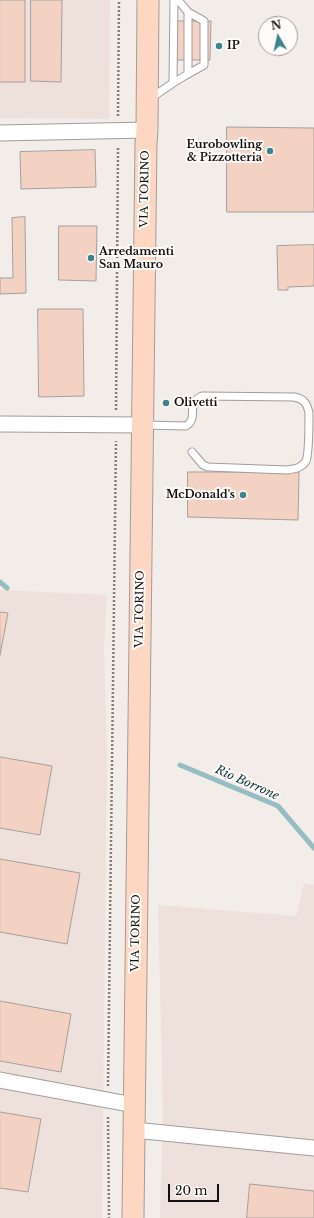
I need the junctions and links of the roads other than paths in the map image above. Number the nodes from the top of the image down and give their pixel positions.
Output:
1 (148, 0) edge
2 (174, 0) edge
3 (178, 0) edge
4 (188, 12) junction
5 (188, 74) junction
6 (173, 83) junction
7 (147, 100) junction
8 (147, 130) junction
9 (0, 133) edge
10 (0, 424) edge
11 (143, 425) junction
12 (192, 452) dead end
13 (0, 1080) edge
14 (134, 1105) junction
15 (134, 1130) junction
16 (314, 1148) edge
17 (133, 1218) edge

1 - 7 main road, VIA TORINO
2 - 6 lane
3 - 4 lane
4 - 5 lane
4 - 5 lane
5 - 6 lane
6 - 7 lane
7 - 8 main road, VIA TORINO
8 - 9 street
8 - 11 main road, VIA TORINO
10 - 11 street
11 - 12 lane
11 - 14 main road, VIA TORINO
13 - 14 street
14 - 15 main road, VIA TORINO
15 - 16 street
15 - 17 main road, VIA TORINO

